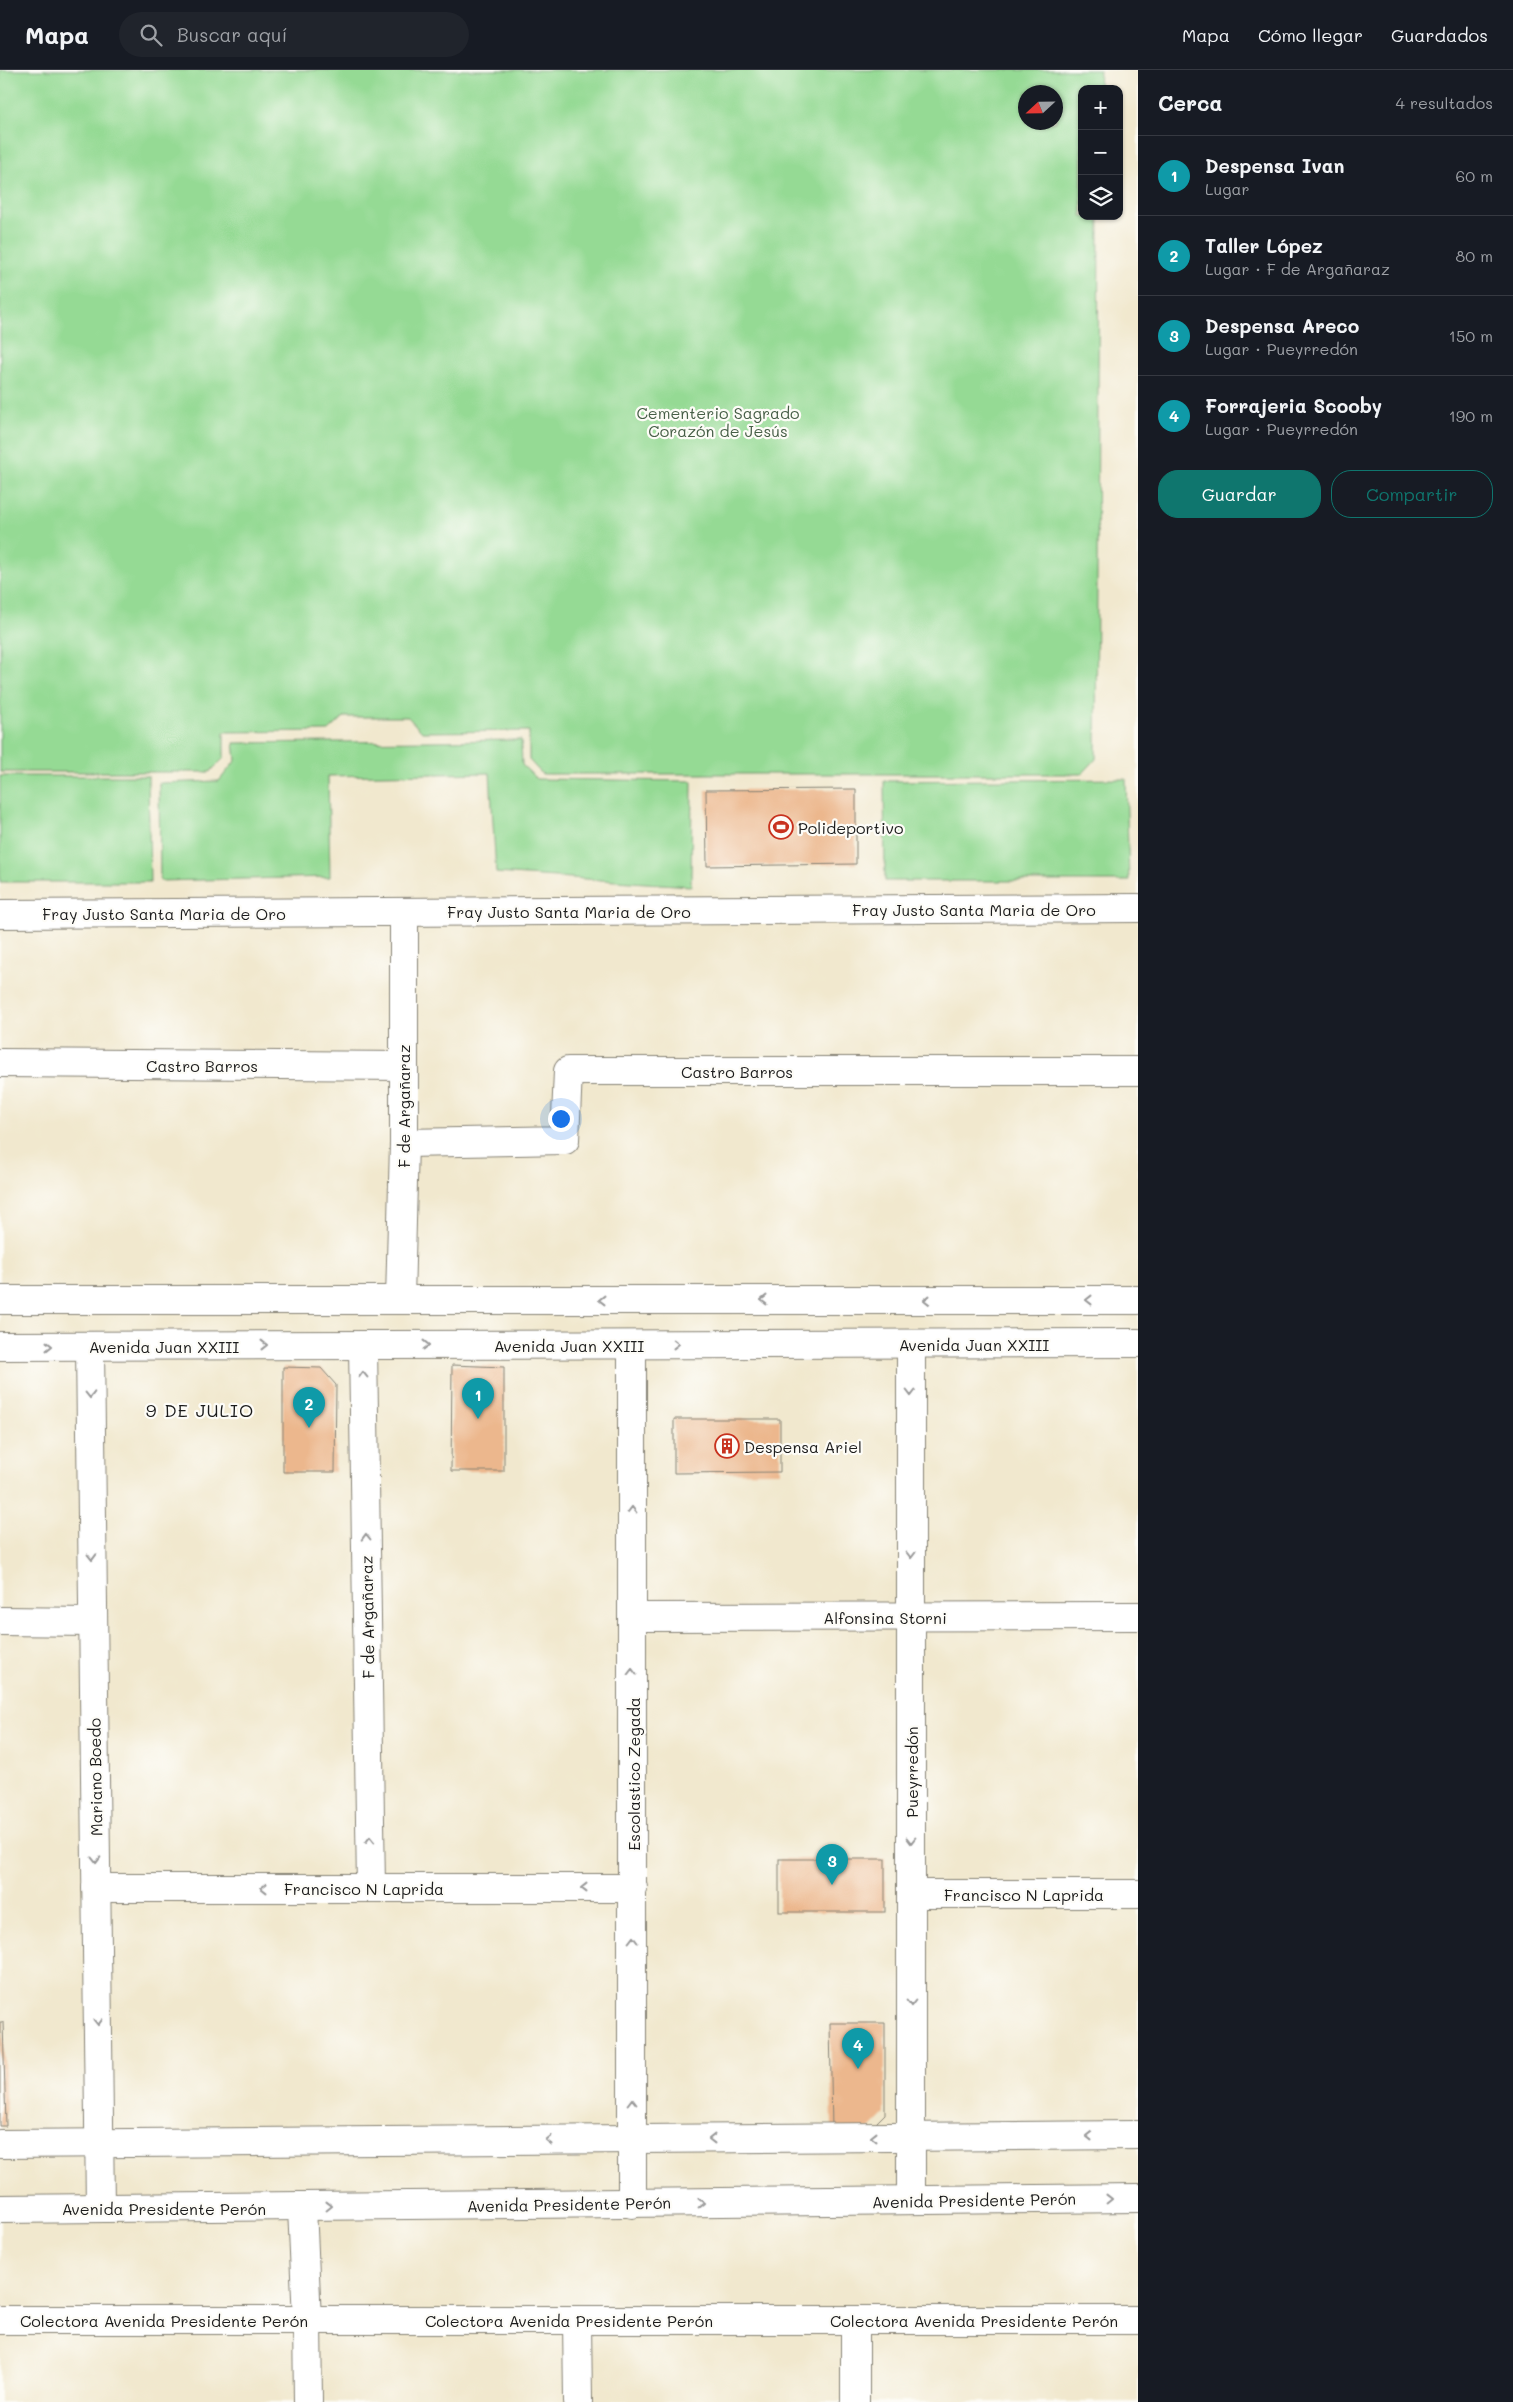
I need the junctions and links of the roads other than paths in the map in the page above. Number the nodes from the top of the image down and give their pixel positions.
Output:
1 (1138, 908) edge
2 (404, 912) junction
3 (0, 914) edge
4 (0, 1063) edge
5 (404, 1066) junction
6 (1138, 1071) edge
7 (404, 1143) junction
8 (0, 1300) edge
9 (400, 1300) junction
10 (1138, 1300) edge
11 (1138, 1343) edge
12 (910, 1344) junction
13 (363, 1345) junction
14 (632, 1345) junction
15 (0, 1346) edge
16 (90, 1346) junction
17 (1138, 1616) edge
18 (632, 1617) junction
19 (911, 1617) junction
20 (0, 1621) edge
21 (93, 1622) junction
22 (96, 1888) junction
23 (371, 1888) junction
24 (633, 1888) junction
25 (911, 1894) junction
26 (1138, 1894) edge
27 (1138, 2135) edge
28 (910, 2137) junction
29 (632, 2140) junction
30 (0, 2144) edge
31 (100, 2144) junction
32 (1138, 2198) edge
33 (911, 2200) junction
34 (632, 2204) junction
35 (302, 2207) junction
36 (100, 2208) junction
37 (0, 2209) edge
38 (0, 2320) edge
39 (307, 2320) junction
40 (577, 2320) junction
41 (855, 2320) junction
42 (1138, 2320) edge
43 (308, 2402) edge
44 (578, 2402) edge
45 (855, 2402) edge

1 - 2 street, Fray Justo Santa Maria de Oro
2 - 3 street, Fray Justo Santa Maria de Oro
2 - 5 street, F de Argañaraz
4 - 5 street, Castro Barros
5 - 7 street, F de Argañaraz
6 - 7 street, Castro Barros
7 - 9 street, F de Argañaraz
8 - 9 street
10 -> 9 street
11 - 12 street, Avenida Juan XXIII
14 -> 12 street, Avenida Juan XXIII
12 -> 19 street, Pueyrredón
13 -> 14 street, Avenida Juan XXIII
16 -> 13 street, Avenida Juan XXIII
23 -> 13 street, F de Argañaraz
18 -> 14 street, Escolastico Zegada
15 -> 16 street, Avenida Juan XXIII
16 -> 21 street, Mariano Boedo
17 - 19 street, Alfonsina Storni
18 - 19 street, Alfonsina Storni
24 -> 18 street, Escolastico Zegada
19 -> 25 street, Pueyrredón
20 - 21 street
21 -> 22 street, Mariano Boedo
23 -> 22 street, Francisco N Laprida
22 -> 31 street, Mariano Boedo
24 -> 23 street, Francisco N Laprida
29 -> 24 street, Escolastico Zegada
25 - 26 street, Francisco N Laprida
25 -> 28 street, Pueyrredón
27 -> 28 street
28 -> 29 street
28 - 33 street, Pueyrredón
29 -> 31 street
29 - 34 street, Escolastico Zegada
30 - 31 street
31 - 36 street, Mariano Boedo
33 -> 32 street, Avenida Presidente Perón
34 -> 33 street, Avenida Presidente Perón
35 -> 34 street, Avenida Presidente Perón
35 - 36 street, Avenida Presidente Perón
35 - 39 street
36 - 37 street, Avenida Presidente Perón
38 - 39 street, Colectora Avenida Presidente Perón
39 - 40 street, Colectora Avenida Presidente Perón
39 - 43 street
40 - 41 street, Colectora Avenida Presidente Perón
40 - 44 street
41 - 42 street, Colectora Avenida Presidente Perón
41 - 45 street

